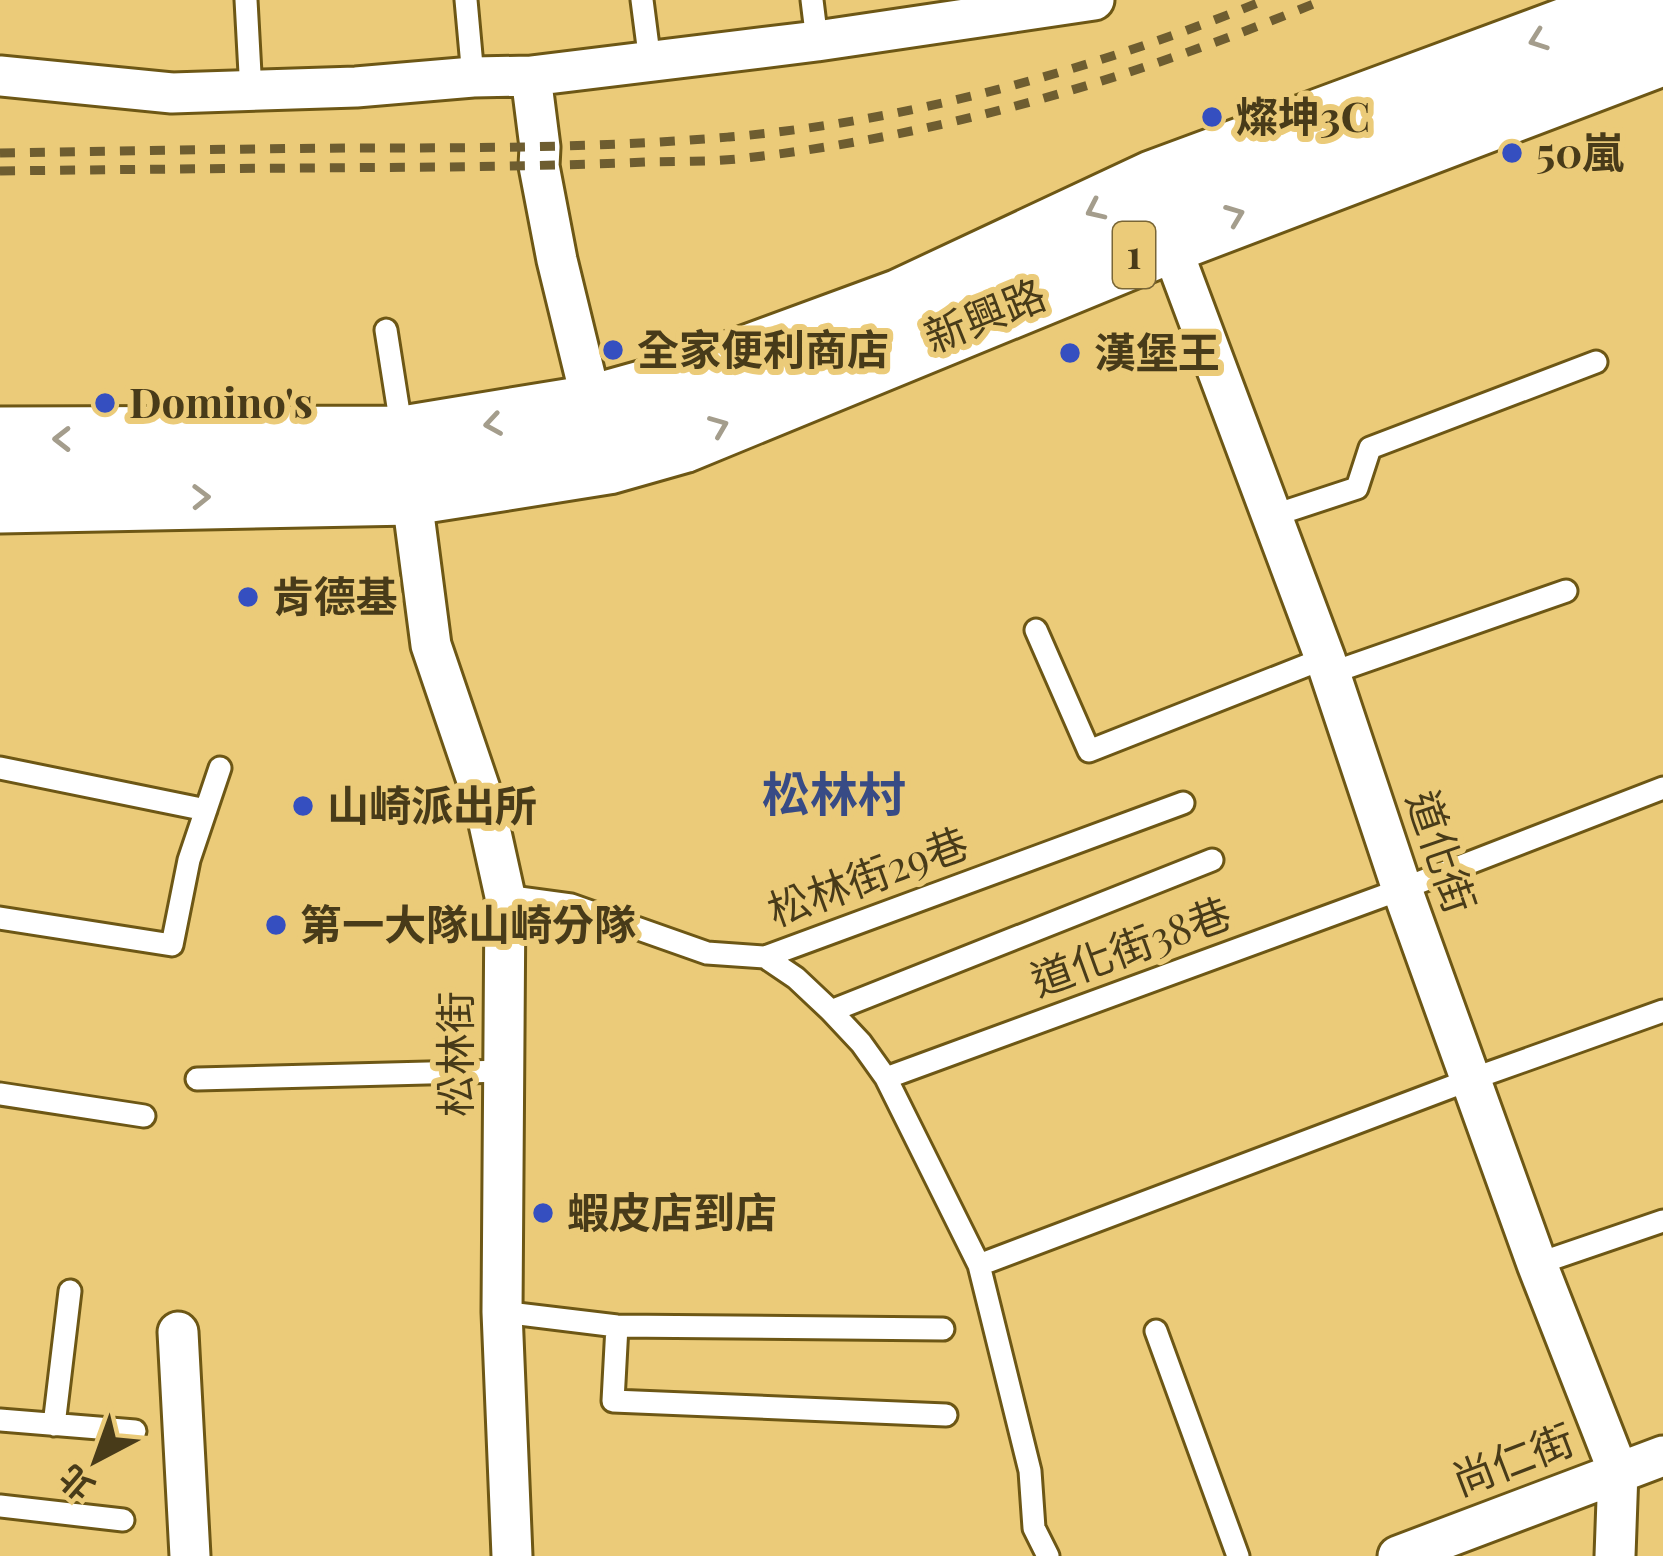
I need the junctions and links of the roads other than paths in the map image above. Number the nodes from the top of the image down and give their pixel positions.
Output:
1 (246, 0) edge
2 (466, 0) edge
3 (642, 0) edge
4 (812, 0) edge
5 (1094, 0) edge
6 (1647, 0) edge
7 (980, 9) edge
8 (817, 41) junction
9 (1663, 52) edge
10 (650, 62) junction
11 (0, 76) edge
12 (531, 76) junction
13 (473, 77) junction
14 (251, 92) junction
15 (1162, 211) junction
16 (386, 329) dead end
17 (1596, 362) dead end
18 (600, 435) junction
19 (0, 439) edge
20 (407, 466) junction
21 (0, 501) edge
22 (1272, 516) junction
23 (1566, 591) dead end
24 (1036, 630) dead end
25 (1326, 666) junction
26 (0, 768) edge
27 (220, 768) dead end
28 (1663, 788) edge
29 (1183, 803) dead end
30 (206, 810) junction
31 (1212, 860) dead end
32 (1402, 889) junction
33 (505, 896) junction
34 (0, 918) edge
35 (765, 957) junction
36 (831, 1011) junction
37 (1663, 1011) edge
38 (504, 1072) junction
39 (886, 1078) junction
40 (197, 1079) dead end
41 (1472, 1079) junction
42 (0, 1094) edge
43 (145, 1116) dead end
44 (1663, 1221) edge
45 (1537, 1264) junction
46 (980, 1265) junction
47 (70, 1291) dead end
48 (502, 1312) junction
49 (617, 1327) junction
50 (944, 1329) dead end
51 (1156, 1331) dead end
52 (178, 1332) dead end
53 (946, 1414) dead end
54 (0, 1420) edge
55 (54, 1425) junction
56 (135, 1431) dead end
57 (1663, 1456) edge
58 (1618, 1471) junction
59 (0, 1505) edge
60 (123, 1520) dead end
61 (190, 1556) edge
62 (512, 1556) edge
63 (1048, 1556) edge
64 (1238, 1556) edge
65 (1398, 1556) edge
66 (1615, 1556) edge

1 - 14 lane
2 - 13 lane
3 - 10 lane
4 - 8 lane
5 - 7 street
6 -> 15 main road, 新興路 / 1
7 - 8 street
8 - 10 street
15 -> 9 main road, 新興路 / 1
10 - 12 street
11 - 14 street
12 - 13 street
12 - 18 street
13 - 14 street
15 - 18 main road, 新興路 / 1
15 - 22 street, 道化街
16 - 20 lane
17 - 22 lane
18 - 20 main road, 新興路 / 1
20 -> 19 main road, 新興路 / 1
21 -> 20 main road, 新興路 / 1
20 - 33 street, 松林街
22 - 25 street, 道化街
23 - 25 lane
24 - 25 lane
25 - 32 street, 道化街
26 - 30 lane
27 - 30 lane
28 - 32 lane, 道化街38巷
29 - 35 lane, 松林街29巷
30 - 34 lane
31 - 36 lane
32 - 39 lane, 道化街38巷
32 - 41 street, 道化街
33 - 35 lane, 松林街29巷
33 - 38 street, 松林街
35 - 36 lane
36 - 39 lane
37 - 41 lane
38 - 40 lane
38 - 48 street, 松林街
39 - 46 lane
41 - 45 street, 道化街
41 - 46 lane
42 - 43 lane
44 - 45 lane
45 - 58 street, 道化街
46 - 63 lane
47 - 55 lane
48 - 49 lane
48 - 62 street, 松林街
49 - 50 lane
49 - 53 lane
51 - 64 lane
52 - 61 street
54 - 55 lane
55 - 56 lane
57 - 58 street, 尚仁街
58 - 65 street, 尚仁街
58 - 66 street, 道化街
59 - 60 lane

